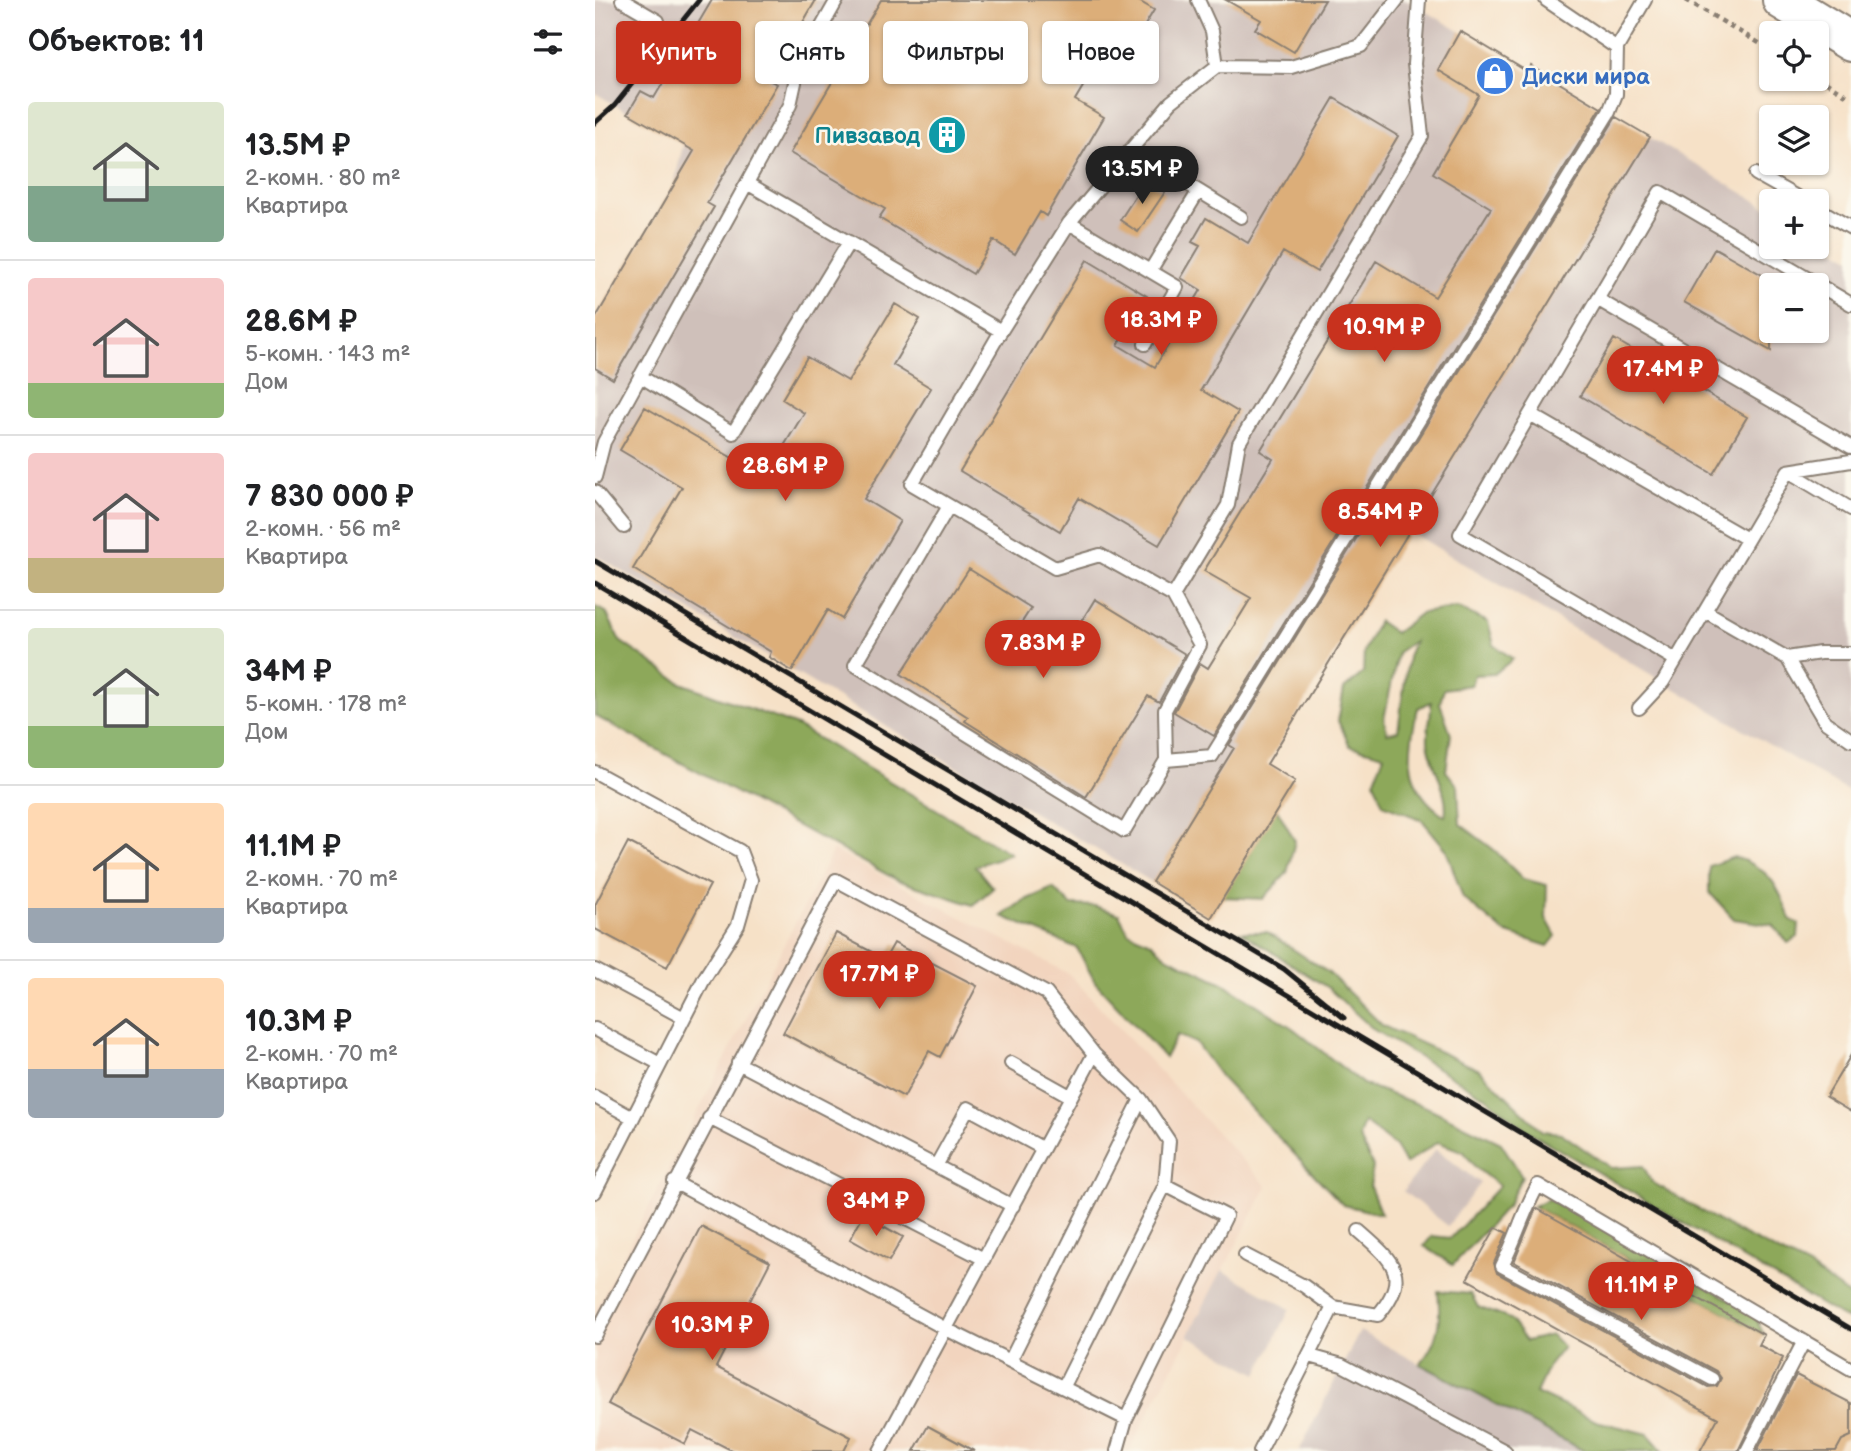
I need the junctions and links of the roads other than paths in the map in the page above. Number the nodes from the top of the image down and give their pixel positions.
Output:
1 (622, 0) edge
2 (837, 0) edge
3 (1198, 0) edge
4 (1397, 0) edge
5 (1419, 0) edge
6 (1546, 0) edge
7 (1645, 0) edge
8 (1782, 0) edge
9 (658, 21) dead end
10 (1851, 42) edge
11 (1617, 48) junction
12 (1217, 66) junction
13 (1132, 150) junction
14 (1756, 174) dead end
15 (747, 183) junction
16 (1783, 189) edge
17 (1198, 192) junction
18 (1829, 215) edge
19 (1241, 217) dead end
20 (1069, 223) junction
21 (1851, 228) edge
22 (849, 242) junction
23 (1150, 271) junction
24 (1597, 299) junction
25 (1851, 304) edge
26 (1001, 331) junction
27 (1145, 344) dead end
28 (641, 376) junction
29 (1530, 414) junction
30 (1851, 447) edge
31 (1851, 461) edge
32 (1788, 471) junction
33 (595, 477) edge
34 (595, 492) edge
35 (949, 506) junction
36 (1851, 509) edge
37 (624, 527) dead end
38 (1747, 539) junction
39 (1173, 596) junction
40 (1705, 611) junction
41 (1851, 653) edge
42 (1787, 658) junction
43 (1676, 660) junction
44 (1639, 708) dead end
45 (1851, 740) edge
46 (1166, 760) junction
47 (595, 772) edge
48 (595, 970) edge
49 (684, 1018) junction
50 (595, 1029) edge
51 (1094, 1054) junction
52 (738, 1063) junction
53 (1011, 1063) dead end
54 (660, 1064) junction
55 (1070, 1096) junction
56 (595, 1097) edge
57 (1141, 1099) junction
58 (633, 1118) junction
59 (709, 1118) junction
60 (1042, 1147) junction
61 (601, 1166) edge
62 (936, 1166) junction
63 (674, 1182) junction
64 (1165, 1185) junction
65 (595, 1192) edge
66 (1013, 1206) junction
67 (1359, 1231) dead end
68 (1245, 1255) dead end
69 (984, 1259) junction
70 (1333, 1307) junction
71 (944, 1328) junction
72 (595, 1336) edge
73 (1804, 1341) junction
74 (1310, 1356) junction
75 (1010, 1361) junction
76 (1851, 1369) edge
77 (1712, 1379) dead end
78 (1064, 1386) junction
79 (1126, 1419) junction
80 (880, 1451) edge
81 (1117, 1451) edge
82 (1259, 1451) edge
83 (1505, 1451) edge
84 (1747, 1451) edge

1 - 9 lane
2 - 15 lane
3 - 12 lane
4 - 12 lane
5 - 39 lane
6 - 11 lane
7 - 11 lane
8 - 10 main road
11 - 46 lane
12 - 13 lane
13 - 17 lane
13 - 20 lane
14 - 16 lane
15 - 22 lane
15 - 28 lane
17 - 19 lane
17 - 23 lane
18 - 21 lane
20 - 23 lane
20 - 26 lane
22 - 26 lane
22 - 28 lane
23 - 27 lane
24 - 25 lane
24 - 29 lane
24 - 30 lane
26 - 35 lane
28 - 33 lane
29 - 38 lane
29 - 43 lane
31 - 32 lane
32 - 36 lane
32 - 38 lane
34 - 37 lane
35 - 39 lane
35 - 46 lane
38 - 40 lane
39 - 46 lane
40 - 42 lane
40 - 43 lane
41 - 42 lane
42 - 45 lane
43 - 44 lane
47 - 49 lane
48 - 49 lane
49 - 54 lane
50 - 54 lane
51 - 52 lane
51 - 55 lane
51 - 57 lane
52 - 59 lane
52 - 62 lane
53 - 55 lane
54 - 58 lane
55 - 60 lane
56 - 58 lane
57 - 64 lane
57 - 75 lane
58 - 61 lane
59 - 63 lane
59 - 69 lane
60 - 62 lane
60 - 66 lane
61 - 65 lane
62 - 66 lane
63 - 71 lane
63 - 72 lane
64 - 78 lane
64 - 79 lane
66 - 69 lane
67 - 70 lane
68 - 70 lane
69 - 71 lane
70 - 74 lane
71 - 75 lane
71 - 80 lane
73 - 76 lane
73 - 77 lane
73 - 84 lane
74 - 82 lane
74 - 83 lane
75 - 78 lane
78 - 79 lane
79 - 81 lane

